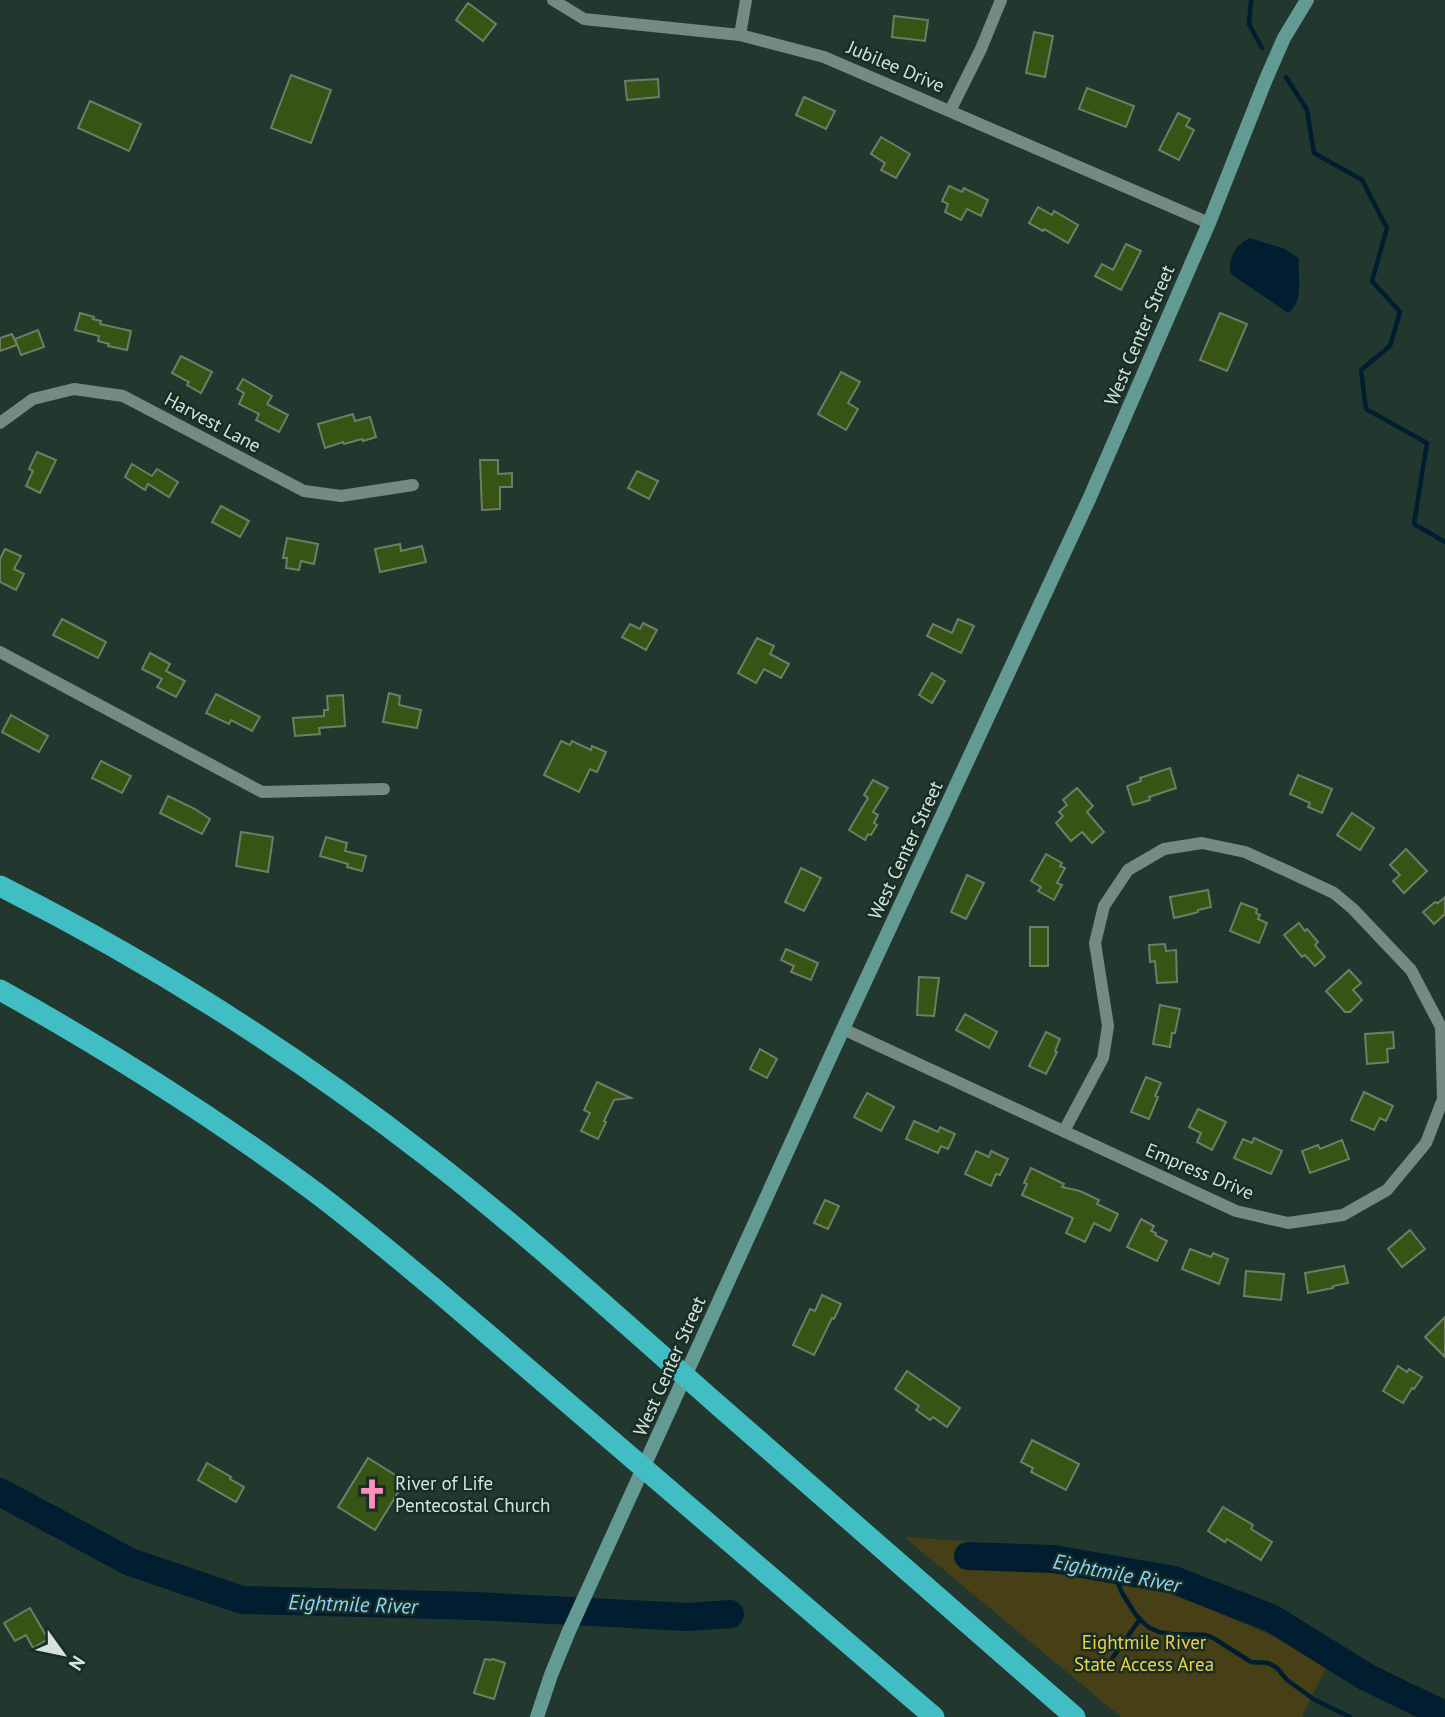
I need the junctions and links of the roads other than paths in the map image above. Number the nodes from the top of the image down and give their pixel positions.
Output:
1 (553, 0) edge
2 (746, 0) edge
3 (1001, 0) edge
4 (1307, 0) edge
5 (740, 35) junction
6 (950, 111) junction
7 (1209, 223) junction
8 (0, 423) edge
9 (413, 485) dead end
10 (0, 652) edge
11 (384, 789) dead end
12 (0, 886) edge
13 (0, 990) edge
14 (843, 1029) junction
15 (1064, 1132) junction
16 (537, 1717) edge
17 (934, 1717) edge
18 (1075, 1717) edge

1 - 5 street, Jubilee Drive
2 - 5 street
3 - 6 street
4 - 7 street, West Center Street
5 - 6 street, Jubilee Drive
6 - 7 street, Jubilee Drive
7 - 14 street, West Center Street
8 - 9 street, Harvest Lane
10 - 11 street
12 - 18 highway
13 - 17 highway
14 - 15 street, Empress Drive
14 - 16 street, West Center Street
15 - 15 street, Empress Drive

